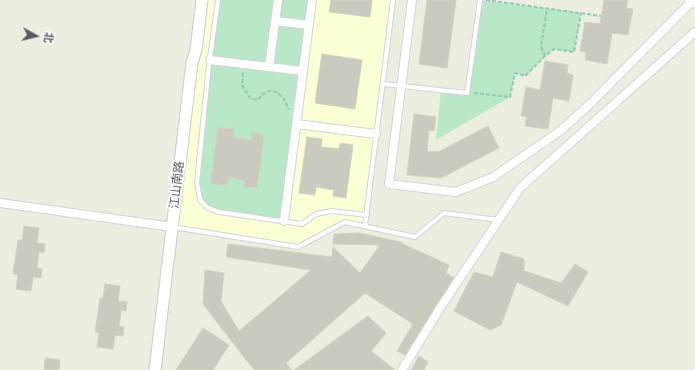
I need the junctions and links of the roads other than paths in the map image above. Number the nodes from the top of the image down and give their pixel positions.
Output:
1 (202, 0) edge
2 (218, 0) edge
3 (278, 0) edge
4 (312, 0) edge
5 (393, 0) edge
6 (412, 0) edge
7 (480, 0) edge
8 (691, 2) edge
9 (275, 21) junction
10 (309, 25) junction
11 (695, 32) edge
12 (210, 60) junction
13 (269, 67) junction
14 (303, 71) junction
15 (383, 84) junction
16 (401, 86) junction
17 (296, 124) junction
18 (376, 134) junction
19 (0, 203) edge
20 (366, 214) junction
21 (498, 220) junction
22 (284, 221) junction
23 (365, 226) junction
24 (173, 227) junction
25 (154, 370) edge
26 (402, 370) edge

1 - 24 street, 江山南路
2 - 12 lane
3 - 9 street
4 - 10 street
5 - 15 lane
6 - 16 street
7 - 16 lane
8 - 16 street
9 - 10 street
9 - 13 street
10 - 14 street
11 - 21 street
12 - 13 street
12 - 22 lane
13 - 14 street
14 - 17 street
15 - 16 lane
15 - 18 lane
17 - 18 street
17 - 22 street
18 - 20 lane
19 - 24 street
20 - 22 lane
20 - 23 lane
21 - 23 lane
21 - 26 street
23 - 24 lane
24 - 25 street, 江山南路

